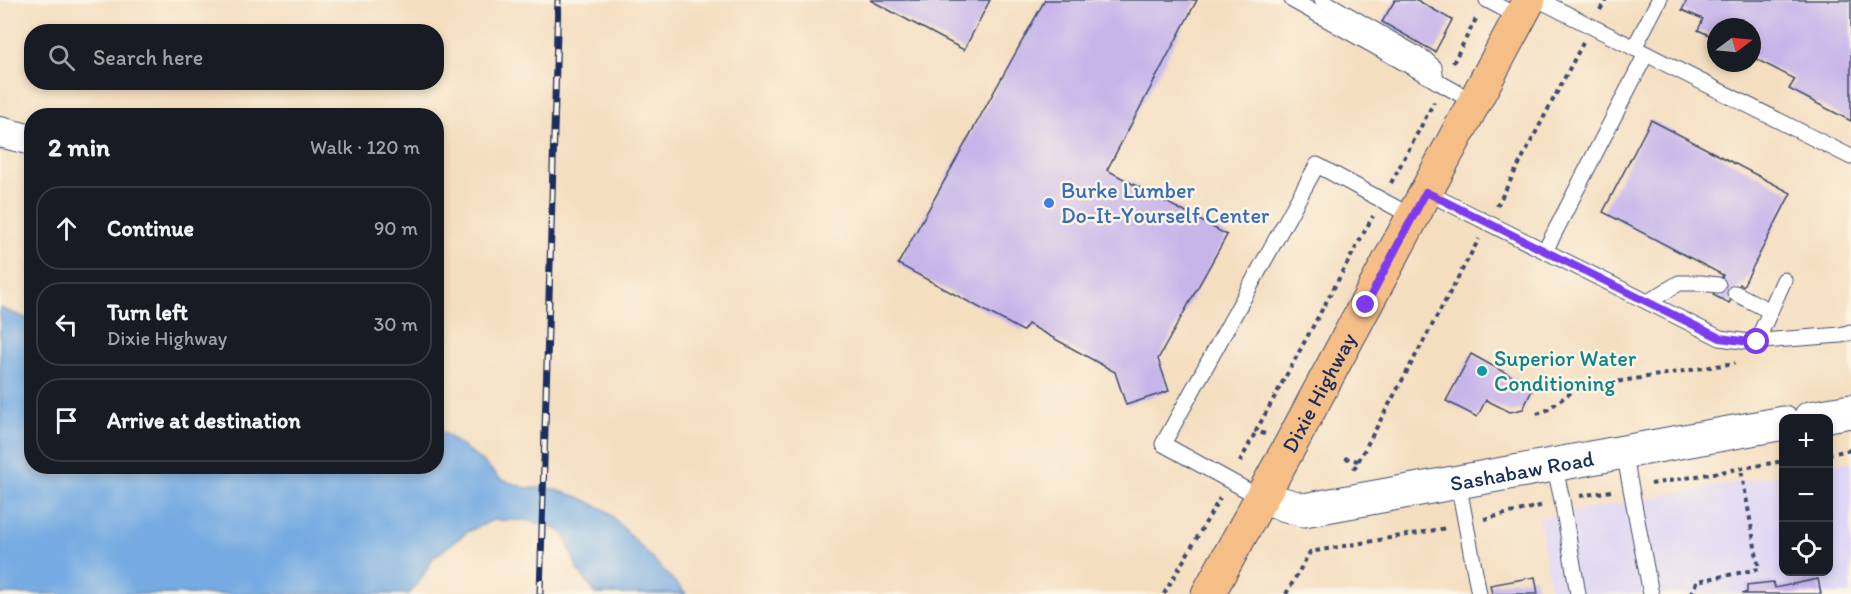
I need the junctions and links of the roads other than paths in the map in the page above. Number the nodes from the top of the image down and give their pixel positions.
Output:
1 (1292, 0) edge
2 (1322, 0) edge
3 (1659, 0) edge
4 (1484, 5) edge
5 (1529, 6) edge
6 (1640, 51) junction
7 (1439, 83) junction
8 (1474, 102) junction
9 (0, 132) edge
10 (24, 138) edge
11 (1851, 157) edge
12 (1420, 204) junction
13 (1545, 251) junction
14 (1784, 280) dead end
15 (1718, 285) dead end
16 (1735, 293) dead end
17 (1648, 302) junction
18 (1770, 311) junction
19 (1851, 332) edge
20 (1757, 342) junction
21 (1851, 411) edge
22 (1833, 414) edge
23 (1779, 424) edge
24 (1624, 452) junction
25 (1554, 464) junction
26 (1458, 482) junction
27 (1261, 498) junction
28 (1208, 594) edge
29 (1479, 594) edge
30 (1578, 594) edge
31 (1651, 594) edge

1 - 7 lane
2 - 7 lane
3 - 6 lane
4 - 5 lane
5 - 6 lane
5 - 8 main road, Dixie Highway
6 - 11 lane
6 - 13 lane
7 - 8 lane
8 - 12 main road, Dixie Highway
9 - 10 street
12 - 13 lane
12 - 27 main road, Dixie Highway
12 - 27 lane
13 - 17 lane
14 - 18 lane
15 - 17 lane
16 - 18 lane
17 - 20 lane
18 - 20 lane
19 - 20 lane
21 - 22 street
23 - 24 street, Sashabaw Road
24 - 25 street, Sashabaw Road
24 - 31 lane
25 - 26 street, Sashabaw Road
25 - 30 lane
26 - 27 street, Sashabaw Road
26 - 29 lane
27 - 28 main road, Dixie Highway

